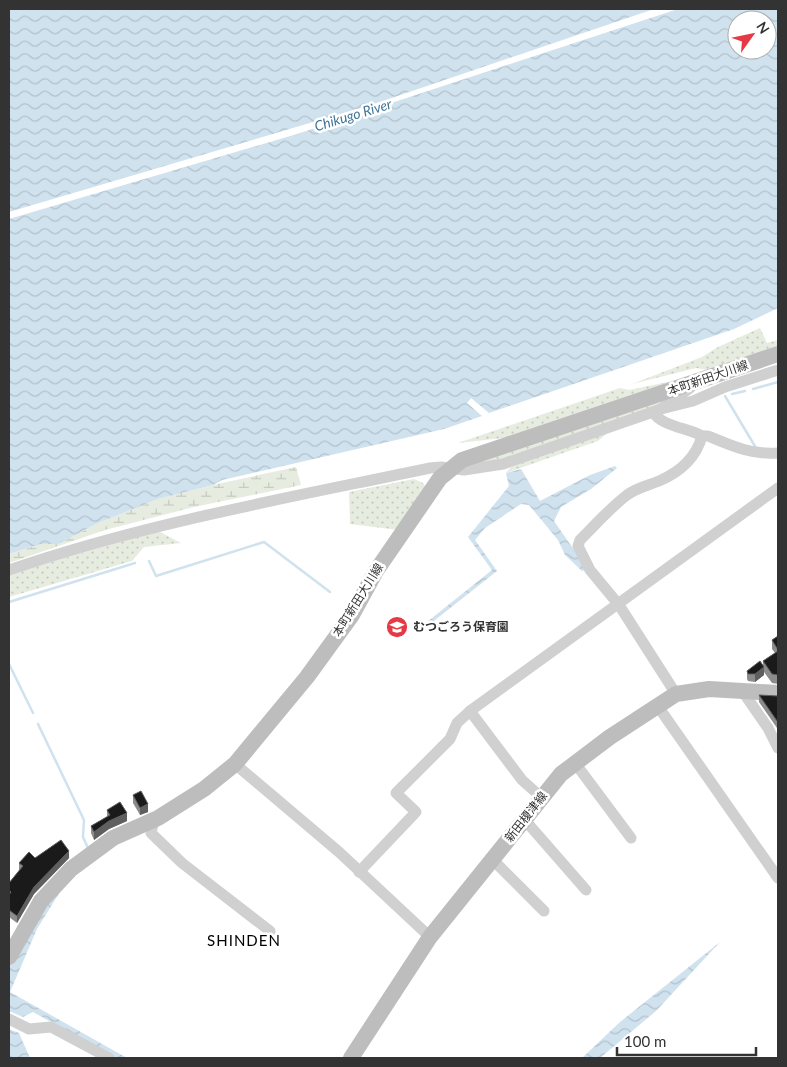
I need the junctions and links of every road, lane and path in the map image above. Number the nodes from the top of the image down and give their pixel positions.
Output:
1 (778, 354) edge
2 (778, 370) edge
3 (694, 382) junction
4 (657, 410) junction
5 (702, 436) junction
6 (778, 453) edge
7 (450, 468) junction
8 (778, 488) edge
9 (9, 570) edge
10 (619, 604) junction
11 (741, 689) junction
12 (778, 693) edge
13 (676, 694) junction
14 (657, 705) junction
15 (470, 711) junction
16 (778, 748) edge
17 (575, 763) junction
18 (235, 764) junction
19 (541, 798) junction
20 (524, 819) junction
21 (154, 820) junction
22 (631, 838) dead end
23 (493, 860) junction
24 (359, 872) junction
25 (778, 878) edge
26 (586, 890) dead end
27 (544, 911) dead end
28 (430, 937) junction
29 (266, 939) dead end
30 (9, 957) edge
31 (9, 1019) edge
32 (109, 1058) edge
33 (351, 1058) edge

1 - 3 main road, 本町新田大川線
2 - 4 street
3 - 4 street
3 - 7 main road, 本町新田大川線
4 - 5 street
4 - 7 street
5 - 6 street
5 - 10 street
7 - 9 street
7 - 18 main road, 本町新田大川線
8 - 10 street
10 - 13 street
10 - 15 street
11 - 12 main road, 新田榎津線
11 - 13 main road, 新田榎津線
11 - 16 street
13 - 14 main road, 新田榎津線
14 - 17 main road, 新田榎津線
14 - 25 street
15 - 19 street
15 - 24 street
17 - 19 main road, 新田榎津線
17 - 22 street
18 - 21 main road, 本町新田大川線
18 - 24 street
19 - 20 main road, 新田榎津線
20 - 23 main road, 新田榎津線
20 - 26 street
21 - 29 street
21 - 30 main road, 本町新田大川線
23 - 27 street
23 - 28 main road, 新田榎津線
24 - 28 street
28 - 33 main road, 新田榎津線
31 - 32 street

